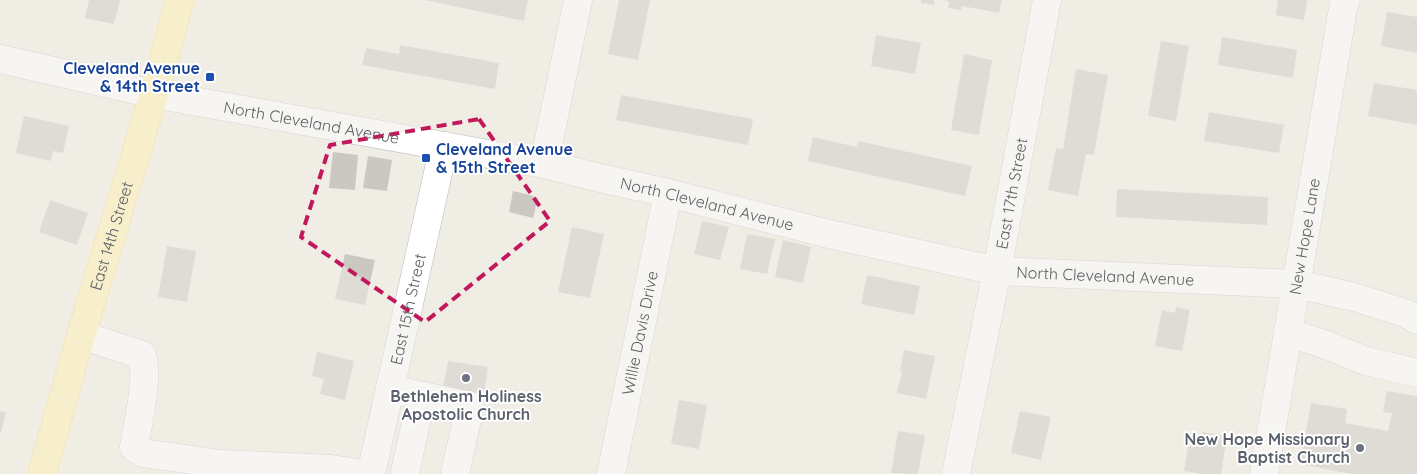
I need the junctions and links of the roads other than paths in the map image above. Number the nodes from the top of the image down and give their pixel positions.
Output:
1 (180, 0) edge
2 (578, 0) edge
3 (1046, 0) edge
4 (1346, 0) edge
5 (0, 58) edge
6 (154, 94) junction
7 (444, 146) junction
8 (544, 164) junction
9 (668, 193) junction
10 (997, 271) junction
11 (1297, 284) junction
12 (1417, 320) edge
13 (1289, 333) junction
14 (81, 336) junction
15 (1417, 373) edge
16 (390, 389) junction
17 (422, 396) junction
18 (221, 469) edge
19 (405, 472) dead end
20 (42, 474) edge
21 (364, 474) edge
22 (371, 474) edge
23 (455, 474) edge
24 (611, 474) edge
25 (956, 474) edge
26 (1264, 474) edge

1 - 6 main road, East 14th Street
2 - 8 street
3 - 10 street, East 17th Street
4 - 11 street, New Hope Lane
5 - 6 street, North Cleveland Avenue
6 - 7 street, North Cleveland Avenue
6 - 14 main road, East 14th Street
7 - 8 street, North Cleveland Avenue
7 - 16 street, East 15th Street
8 - 9 street, North Cleveland Avenue
9 - 10 street, North Cleveland Avenue
9 - 24 street, Willie Davis Drive
10 - 11 street, North Cleveland Avenue
10 - 25 street, East 17th Street
11 - 12 street, North Cleveland Avenue
11 - 13 street, New Hope Lane
13 - 15 street
13 - 26 street, New Hope Lane
14 - 18 street
14 - 20 main road, East 14th Street
16 - 17 street
16 - 22 street, East 15th Street
17 - 19 street
17 - 23 street
18 - 21 street

